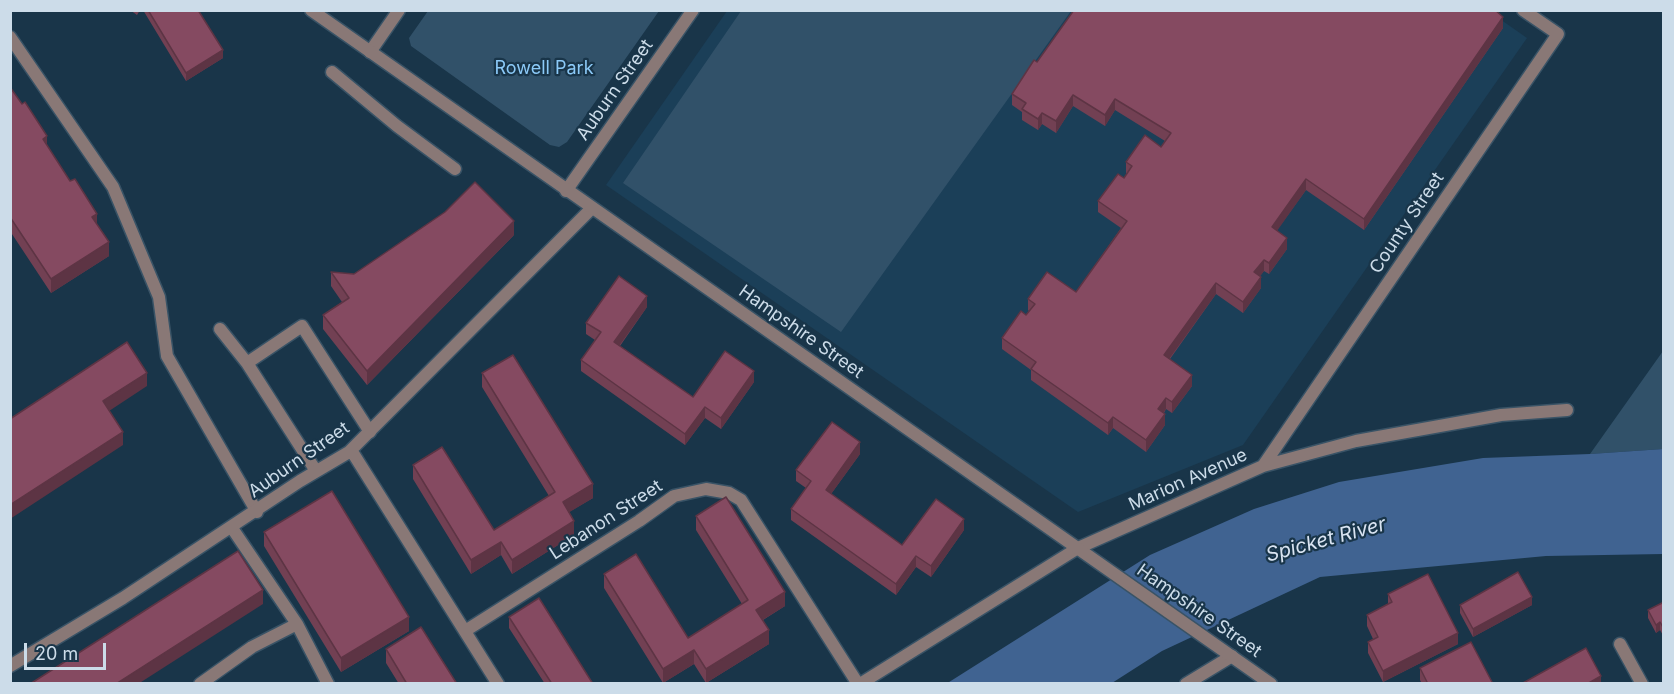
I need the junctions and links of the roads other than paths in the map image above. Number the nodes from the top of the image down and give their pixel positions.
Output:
1 (311, 10) edge
2 (399, 10) edge
3 (693, 10) edge
4 (1523, 10) edge
5 (10, 37) edge
6 (370, 52) junction
7 (332, 72) dead end
8 (455, 169) dead end
9 (566, 191) junction
10 (592, 208) junction
11 (220, 329) dead end
12 (247, 363) junction
13 (1567, 410) dead end
14 (370, 432) junction
15 (351, 450) junction
16 (1263, 466) junction
17 (316, 471) junction
18 (256, 512) junction
19 (232, 528) junction
20 (1078, 548) junction
21 (297, 624) junction
22 (465, 631) junction
23 (1620, 644) dead end
24 (1232, 656) junction
25 (10, 666) edge
26 (200, 684) edge
27 (328, 684) edge
28 (498, 684) edge
29 (859, 684) edge
30 (1186, 684) edge
31 (1271, 684) edge
32 (1642, 684) edge

1 - 6 street, Hampshire Street
2 - 6 street
3 - 9 street, Auburn Street
4 - 16 street, County Street
5 - 18 street
6 - 9 street, Hampshire Street
7 - 8 street
9 - 10 street, Hampshire Street
10 - 14 street, Auburn Street
10 - 20 street, Hampshire Street
11 - 12 street
12 - 14 street
12 - 17 street
13 - 16 street, Marion Avenue
14 - 15 street, Auburn Street
15 - 17 street, Auburn Street
15 - 22 street
16 - 20 street, Marion Avenue
17 - 18 street, Auburn Street
18 - 19 street, Auburn Street
19 - 21 street
19 - 25 street, Auburn Street
20 - 24 street, Hampshire Street
20 - 29 street, Marion Avenue
21 - 26 street
21 - 27 street
22 - 28 street
22 - 29 street, Lebanon Street
23 - 32 street
24 - 30 street
24 - 31 street, Hampshire Street

